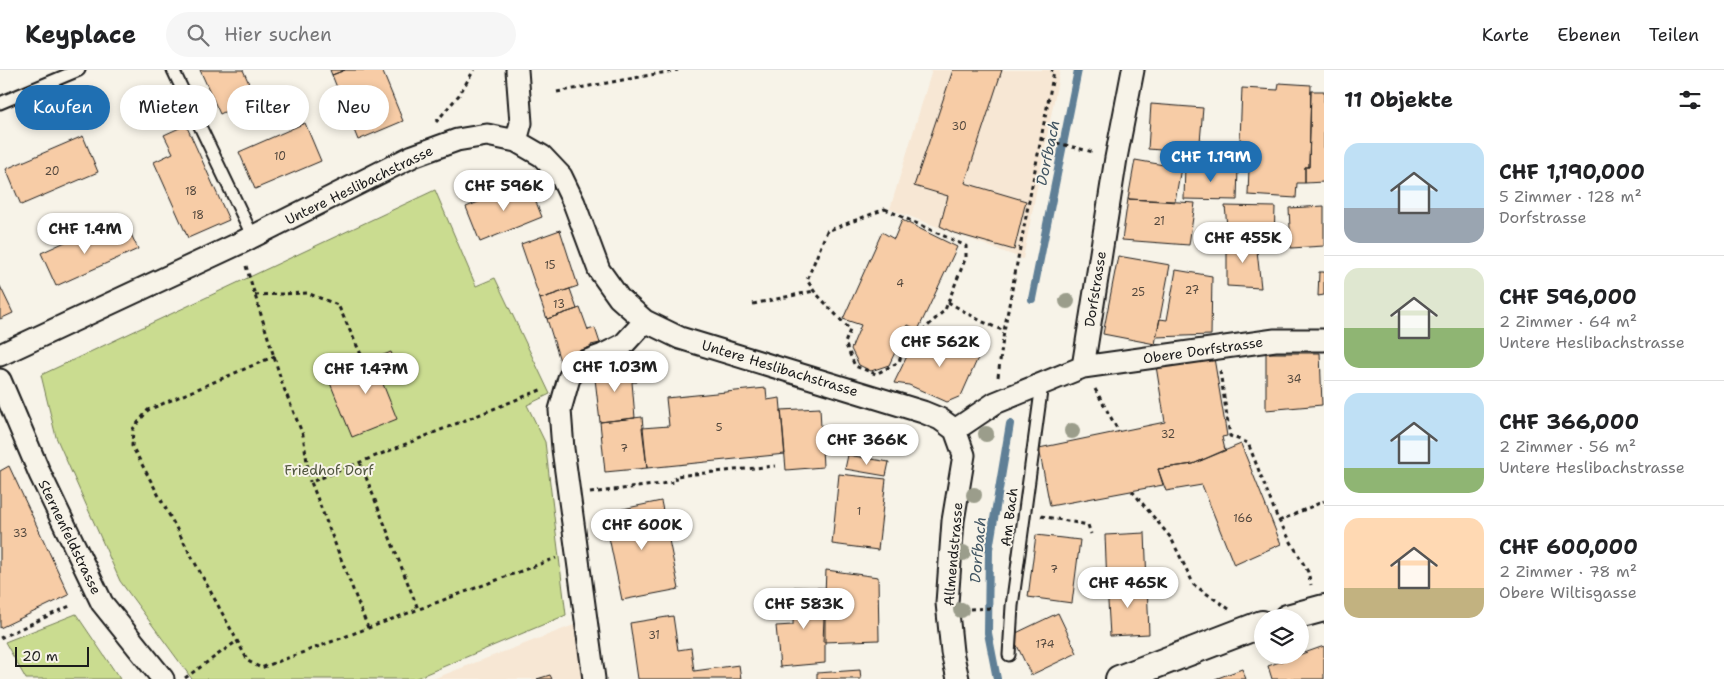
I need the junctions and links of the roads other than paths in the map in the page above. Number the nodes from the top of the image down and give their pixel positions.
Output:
1 (79, 70) edge
2 (173, 70) edge
3 (517, 70) edge
4 (1133, 70) edge
5 (0, 103) edge
6 (516, 141) junction
7 (247, 240) junction
8 (644, 321) junction
9 (1324, 340) edge
10 (0, 355) edge
11 (1083, 368) junction
12 (0, 380) edge
13 (1042, 384) junction
14 (955, 430) junction
15 (1318, 599) edge
16 (1302, 609) edge
17 (1254, 627) edge
18 (1009, 654) dead end
19 (163, 679) edge
20 (594, 679) edge
21 (958, 679) edge
22 (1118, 679) edge

1 - 5 lane
2 - 7 lane
3 - 6 street
4 - 11 street, Dorfstrasse
6 - 7 street, Untere Heslibachstrasse
6 - 8 street, Untere Heslibachstrasse
7 - 10 street, Untere Heslibachstrasse
8 - 14 street, Untere Heslibachstrasse
8 - 20 street
9 - 11 street, Obere Dorfstrasse
11 - 13 street
12 - 19 street, Sternenfeldstrasse
13 - 14 street
13 - 18 lane, Am Bach
14 - 21 street, Allmendstrasse
15 - 16 street
17 - 22 street

